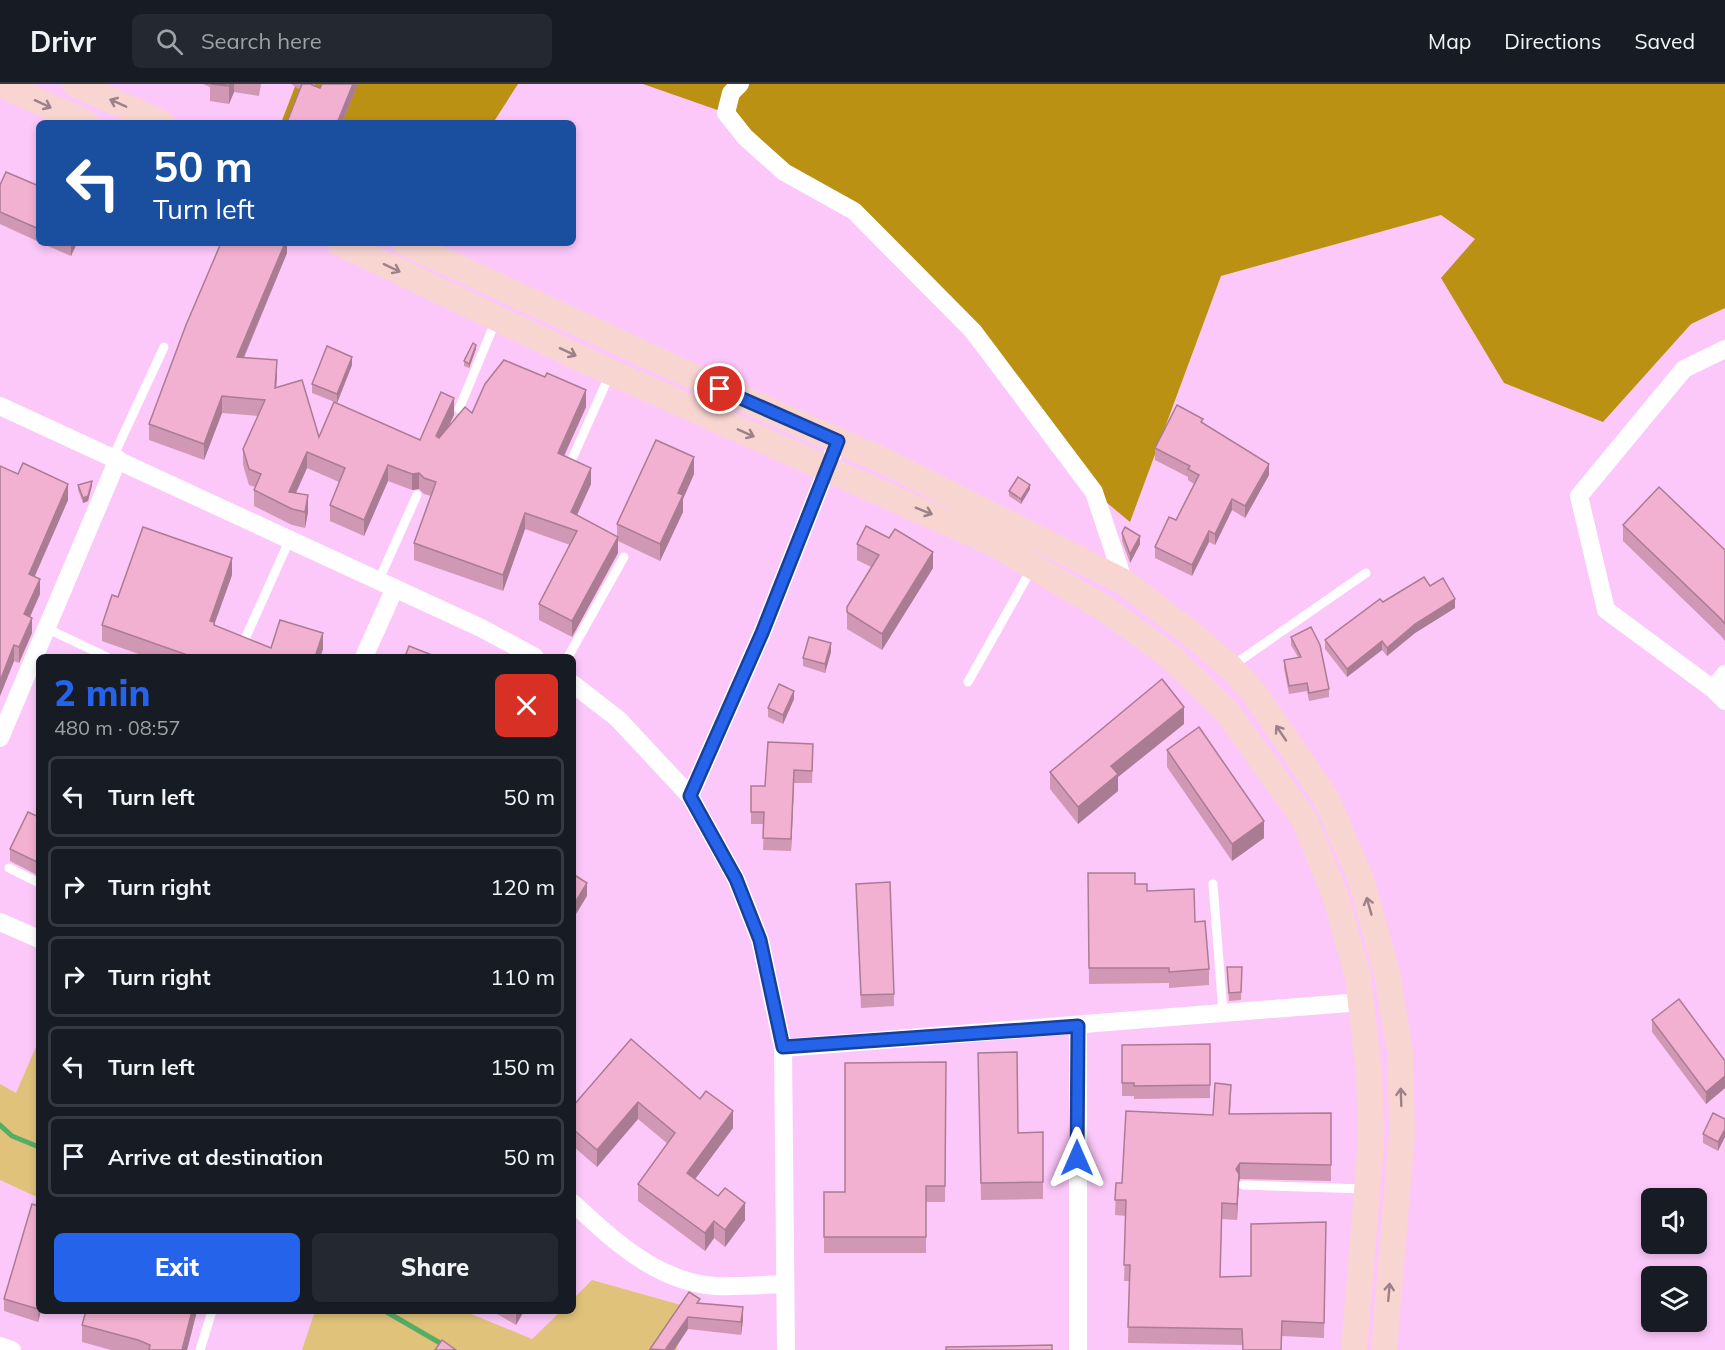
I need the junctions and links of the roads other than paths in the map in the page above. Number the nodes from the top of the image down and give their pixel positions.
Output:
1 (1, 84) edge
2 (75, 84) edge
3 (740, 84) edge
4 (79, 120) edge
5 (154, 120) edge
6 (346, 246) edge
7 (412, 246) edge
8 (496, 318) junction
9 (164, 347) dead end
10 (1725, 349) edge
11 (610, 372) junction
12 (0, 406) edge
13 (459, 410) edge
14 (838, 441) junction
15 (573, 457) edge
16 (115, 458) junction
17 (827, 470) junction
18 (417, 495) dead end
19 (290, 541) junction
20 (624, 557) dead end
21 (1033, 566) junction
22 (1366, 573) dead end
23 (1124, 582) junction
24 (386, 586) junction
25 (46, 628) junction
26 (245, 639) edge
27 (101, 654) edge
28 (365, 654) edge
29 (529, 654) edge
30 (570, 654) edge
31 (1230, 667) junction
32 (1725, 674) edge
33 (968, 682) dead end
34 (576, 686) edge
35 (1719, 695) edge
36 (0, 738) edge
37 (690, 796) junction
38 (9, 868) dead end
39 (36, 882) edge
40 (1214, 884) dead end
41 (0, 922) edge
42 (36, 938) edge
43 (1361, 1002) junction
44 (1223, 1013) junction
45 (1078, 1026) junction
46 (783, 1047) junction
47 (1243, 1185) dead end
48 (1367, 1189) junction
49 (576, 1206) edge
50 (785, 1284) junction
51 (211, 1314) edge
52 (0, 1346) edge
53 (12, 1350) edge
54 (200, 1350) edge
55 (786, 1350) edge
56 (1078, 1350) edge
57 (1354, 1350) edge
58 (1384, 1350) edge

1 -> 4 street
5 -> 2 street
3 - 23 street
6 -> 8 street
7 - 14 street
8 -> 11 street
8 - 13 lane
9 - 16 lane
10 - 35 street
11 - 15 lane
11 -> 17 street
12 - 16 street
14 - 17 street
14 - 23 street
16 - 19 street
16 - 25 street
17 -> 21 street
17 - 37 street
18 - 24 lane
19 - 24 street
19 - 26 lane
20 - 30 lane
21 - 33 lane
21 - 43 street
22 - 31 lane
23 - 31 street
24 - 28 street
24 - 29 street
25 - 27 lane
25 - 36 street
58 -> 31 street
32 - 35 street
34 - 37 street
37 - 46 street
38 - 39 lane
40 - 44 lane
41 - 42 street
43 - 44 street
43 - 48 street
44 - 45 street
45 - 46 street
45 - 56 street
46 - 50 street
47 - 48 lane
48 - 57 street
49 - 50 street
50 - 55 street
51 - 54 lane
52 - 53 street

